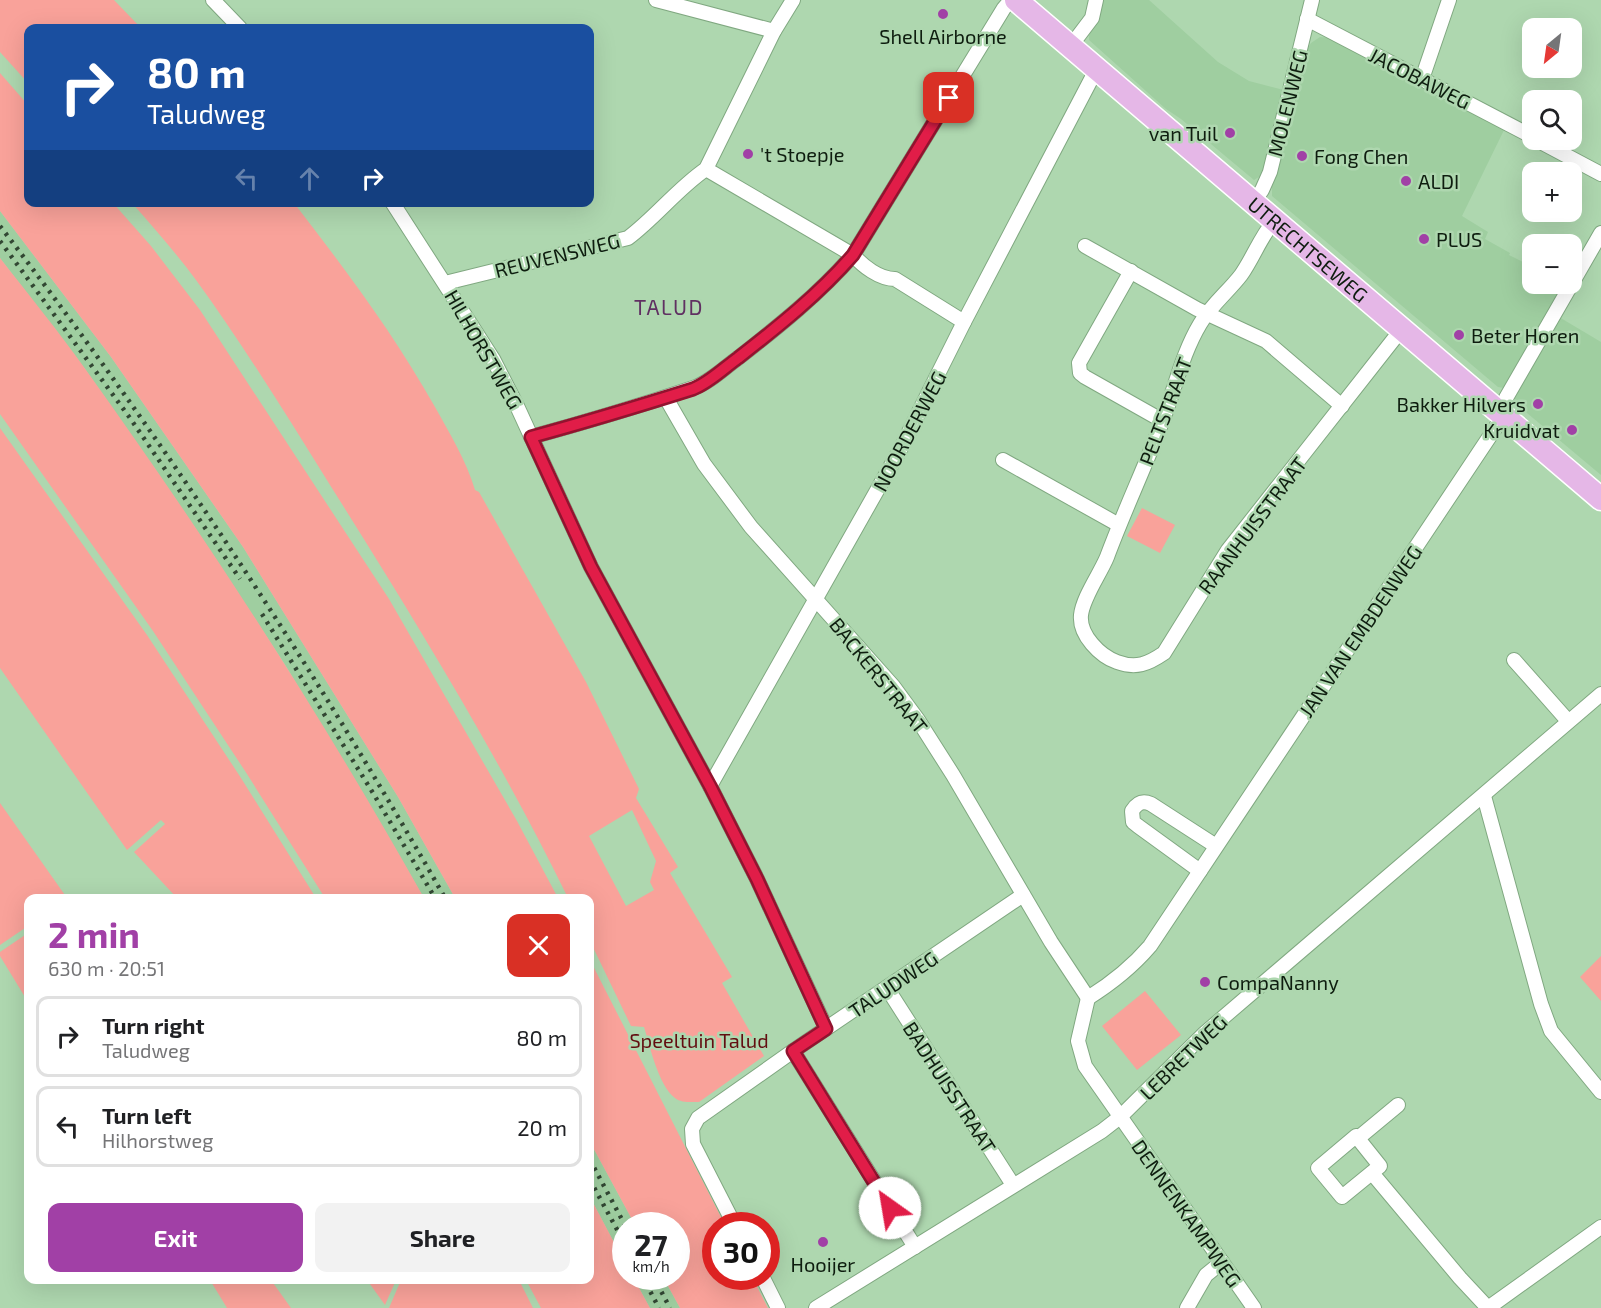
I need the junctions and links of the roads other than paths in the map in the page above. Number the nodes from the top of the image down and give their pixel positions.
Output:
1 (213, 0) edge
2 (656, 0) edge
3 (793, 0) edge
4 (1013, 0) edge
5 (1096, 0) edge
6 (1312, 0) edge
7 (1449, 0) edge
8 (1307, 19) junction
9 (236, 24) edge
10 (774, 31) junction
11 (1070, 47) junction
12 (1096, 70) junction
13 (1422, 79) junction
14 (1522, 131) edge
15 (1557, 150) edge
16 (706, 168) junction
17 (1601, 174) edge
18 (1253, 203) junction
19 (395, 207) edge
20 (1274, 220) junction
21 (1601, 233) edge
22 (1084, 246) dead end
23 (853, 255) junction
24 (1131, 271) junction
25 (445, 283) junction
26 (1207, 313) junction
27 (964, 321) junction
28 (1401, 330) junction
29 (666, 398) junction
30 (1342, 406) junction
31 (1501, 414) junction
32 (1163, 421) junction
33 (531, 437) junction
34 (1003, 460) dead end
35 (1601, 499) edge
36 (1119, 525) junction
37 (816, 599) junction
38 (1081, 616) joint
39 (1514, 660) dead end
40 (1601, 694) edge
41 (1568, 721) junction
42 (710, 786) junction
43 (1484, 796) junction
44 (1216, 846) junction
45 (1200, 871) junction
46 (1023, 895) junction
47 (887, 988) junction
48 (1088, 998) junction
49 (826, 1029) junction
50 (793, 1051) junction
51 (1601, 1092) edge
52 (1398, 1105) dead end
53 (1120, 1117) junction
54 (1358, 1139) junction
55 (1372, 1173) junction
56 (1013, 1185) junction
57 (728, 1212) edge
58 (1601, 1227) edge
59 (915, 1247) junction
60 (1222, 1262) junction
61 (769, 1290) edge
62 (778, 1308) edge
63 (816, 1308) edge
64 (1187, 1308) edge
65 (1254, 1308) edge

1 - 9 street
2 - 10 street
3 - 10 street, REUVENSWEG
4 - 11 main road, UTRECHTSEWEG
4 - 23 street
5 - 11 street
6 - 8 street, MOLENWEG
7 - 13 street
8 - 13 street, JACOBAWEG
8 - 18 street, MOLENWEG
10 - 16 street, REUVENSWEG
11 - 12 main road, UTRECHTSEWEG
12 - 18 main road, UTRECHTSEWEG
12 - 27 street, NOORDERWEG
13 - 14 street, JACOBAWEG
15 - 17 street, JACOBAWEG
16 - 23 street
16 - 25 street, REUVENSWEG
18 - 20 main road, UTRECHTSEWEG
19 - 25 street, HILHORSTWEG
20 - 26 street, PELTSTRAAT
20 - 28 main road, UTRECHTSEWEG
21 - 31 street, JAN VAN EMBDENWEG
22 - 24 street
23 - 27 street
23 - 29 street
24 - 26 street
24 - 32 street
25 - 33 street, HILHORSTWEG
26 - 30 street
26 - 32 street, PELTSTRAAT
27 - 37 street, NOORDERWEG
28 - 30 street, RAANHUISSTRAAT
28 - 31 main road, UTRECHTSEWEG
29 - 33 street
29 - 37 street, BACKERSTRAAT
30 - 38 street, RAANHUISSTRAAT
31 - 35 main road, UTRECHTSEWEG
31 - 44 street, JAN VAN EMBDENWEG
32 - 36 street, PELTSTRAAT
33 - 42 street, HILHORSTWEG
34 - 36 street
36 - 38 street, PELTSTRAAT
37 - 42 street, NOORDERWEG
37 - 46 street, BACKERSTRAAT
39 - 41 street
40 - 41 street, LEBRETWEG
41 - 43 street, LEBRETWEG
42 - 49 street, HILHORSTWEG
43 - 51 street
43 - 53 street, LEBRETWEG
44 - 45 street, JAN VAN EMBDENWEG
44 - 45 street
45 - 48 street, JAN VAN EMBDENWEG
46 - 47 street, TALUDWEG
46 - 48 street, BACKERSTRAAT
47 - 49 street, TALUDWEG
47 - 56 street, BADHUISSTRAAT
48 - 53 street, DENNENKAMPWEG
49 - 50 street, TALUDWEG
50 - 57 street, TALUDWEG
50 - 59 street
52 - 54 street
53 - 56 street, LEBRETWEG
53 - 60 street, DENNENKAMPWEG
54 - 55 street
54 - 55 street
55 - 58 street
56 - 59 street, LEBRETWEG
59 - 63 street, LEBRETWEG
60 - 64 street
60 - 65 street, DENNENKAMPWEG
61 - 62 street

